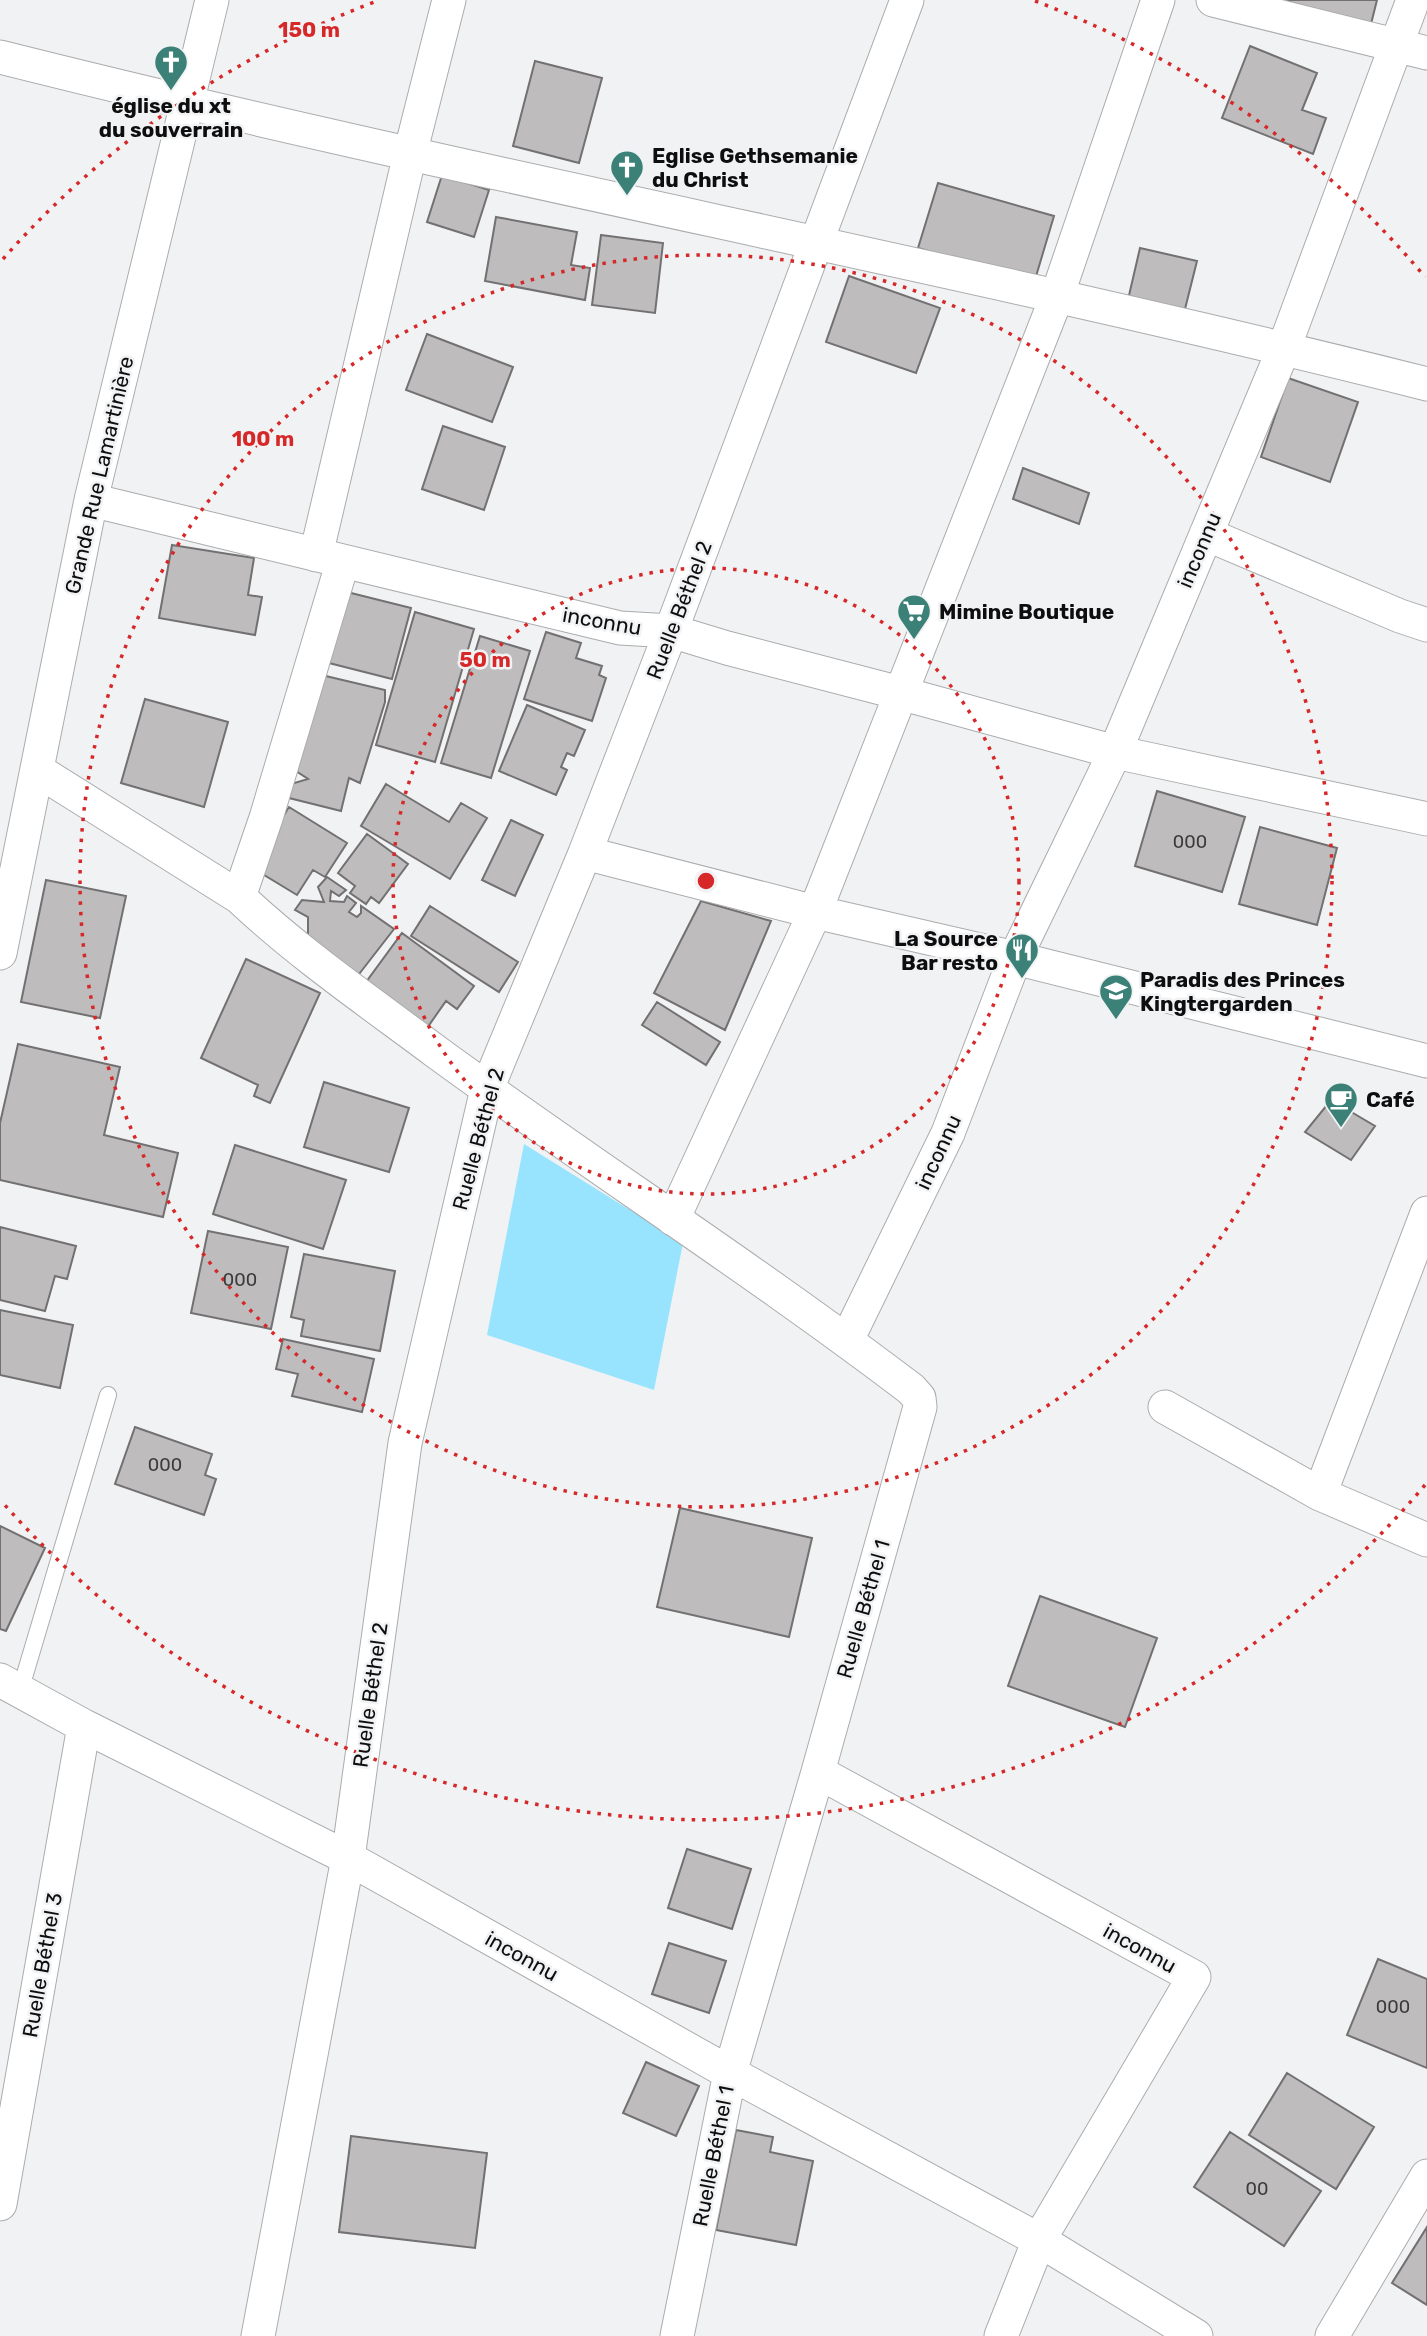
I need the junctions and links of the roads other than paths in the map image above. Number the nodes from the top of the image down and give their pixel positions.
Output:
1 (212, 0) edge
2 (449, 0) edge
3 (907, 0) edge
4 (1158, 0) edge
5 (1213, 0) edge
6 (1413, 0) edge
7 (1395, 45) junction
8 (1427, 53) edge
9 (0, 57) edge
10 (187, 104) junction
11 (410, 154) junction
12 (817, 245) junction
13 (1057, 296) junction
14 (1284, 348) junction
15 (1427, 384) edge
16 (91, 500) junction
17 (1206, 534) junction
18 (329, 558) junction
19 (1427, 625) edge
20 (671, 631) junction
21 (901, 693) junction
22 (1115, 752) junction
23 (37, 770) junction
24 (1427, 819) edge
25 (585, 853) junction
26 (239, 897) junction
27 (815, 912) junction
28 (0, 953) edge
29 (1014, 958) junction
30 (1427, 1061) edge
31 (487, 1089) junction
32 (1427, 1213) edge
33 (674, 1219) junction
34 (847, 1340) junction
35 (108, 1395) dead end
36 (1165, 1407) dead end
37 (1320, 1494) junction
38 (1427, 1540) edge
39 (10, 1686) edge
40 (84, 1726) junction
41 (818, 1772) junction
42 (348, 1858) junction
43 (730, 2073) junction
44 (1427, 2176) edge
45 (0, 2204) edge
46 (1039, 2241) junction
47 (258, 2336) edge
48 (677, 2336) edge
49 (1001, 2336) edge
50 (1196, 2336) edge
51 (1332, 2336) edge

1 - 10 street, Grande Rue Lamartinière
2 - 11 street
3 - 12 street, Ruelle Béthel 2
4 - 13 street
5 - 7 street
6 - 7 street, inconnu
7 - 8 street
7 - 14 street, inconnu
9 - 10 street
10 - 11 street
10 - 16 street, Grande Rue Lamartinière
11 - 12 street
11 - 18 street
12 - 13 street
12 - 20 street, Ruelle Béthel 2
13 - 14 street
13 - 21 street
14 - 15 street
14 - 17 street, inconnu
16 - 18 street, inconnu
16 - 23 street, Grande Rue Lamartinière
17 - 19 street
17 - 22 street, inconnu
18 - 20 street, inconnu
18 - 26 street
20 - 21 street, inconnu
20 - 25 street, Ruelle Béthel 2
21 - 22 street, inconnu
21 - 27 street
22 - 24 street, inconnu
22 - 29 street, inconnu
23 - 26 street
23 - 28 street, Grande Rue Lamartinière
25 - 27 street
25 - 31 street, Ruelle Béthel 2
26 - 31 street
27 - 29 street
27 - 33 street
29 - 30 street
29 - 34 street, inconnu
31 - 33 street, Ruelle Béthel 1
31 - 42 street, Ruelle Béthel 2
32 - 37 street
33 - 34 street, Ruelle Béthel 1
34 - 41 street, Ruelle Béthel 1
35 - 39 lane
36 - 37 street
37 - 38 street
39 - 40 street, inconnu
40 - 42 street, inconnu
40 - 45 street, Ruelle Béthel 3
41 - 43 street, Ruelle Béthel 1
41 - 46 street, inconnu
42 - 43 street, inconnu
42 - 47 street, Ruelle Béthel 2
43 - 46 street, inconnu
43 - 48 street, Ruelle Béthel 1
44 - 51 street
46 - 49 street, inconnu
46 - 50 street, inconnu

